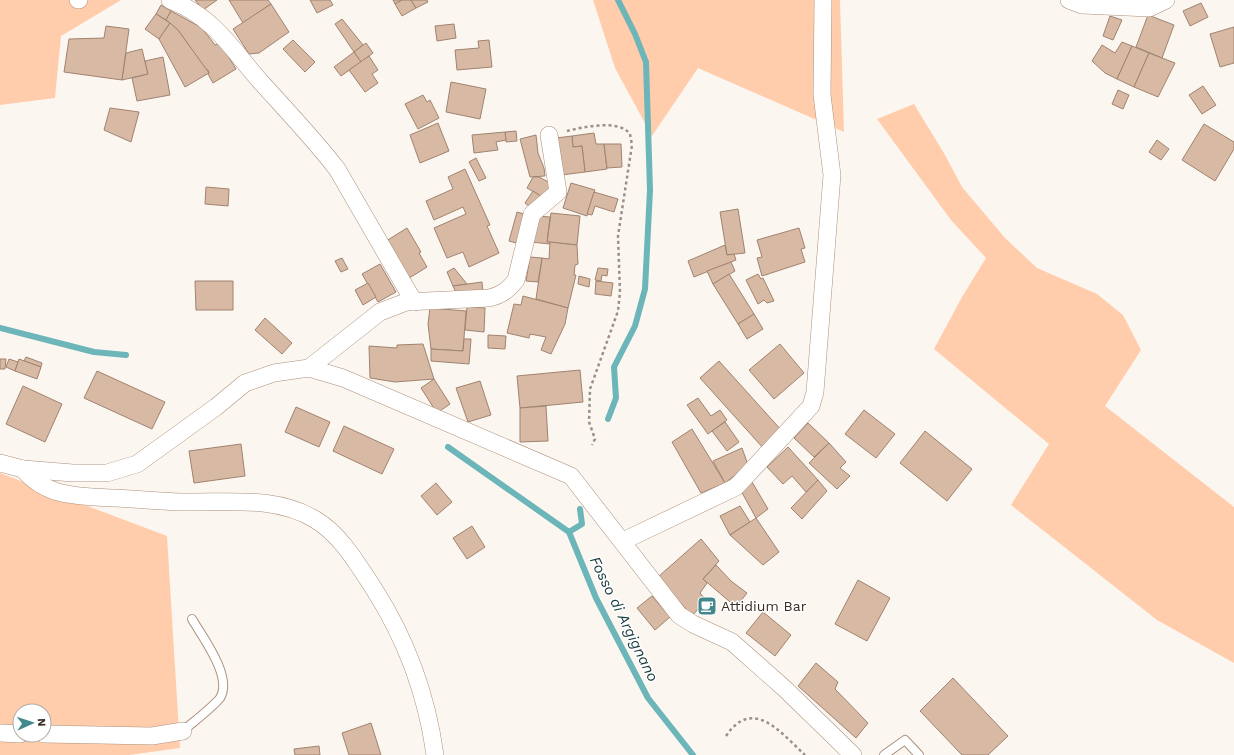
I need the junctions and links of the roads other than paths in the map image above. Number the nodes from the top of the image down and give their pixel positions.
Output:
1 (170, 0) edge
2 (823, 0) edge
3 (1070, 0) edge
4 (1166, 0) edge
5 (549, 135) road end
6 (414, 302) junction
7 (309, 368) junction
8 (0, 463) edge
9 (23, 469) junction
10 (623, 541) junction
11 (192, 619) dead end
12 (183, 731) joint
13 (0, 733) edge
14 (12, 734) edge
15 (52, 734) edge
16 (435, 755) edge
17 (853, 755) edge
18 (884, 755) edge
19 (919, 755) edge

1 - 6 street
2 - 10 street
3 - 4 street
5 - 6 street
6 - 7 street
7 - 9 street
7 - 10 street
8 - 9 street
9 - 16 street
10 - 17 street
11 - 12 lane
12 - 15 street
13 - 14 street
18 - 19 lane

